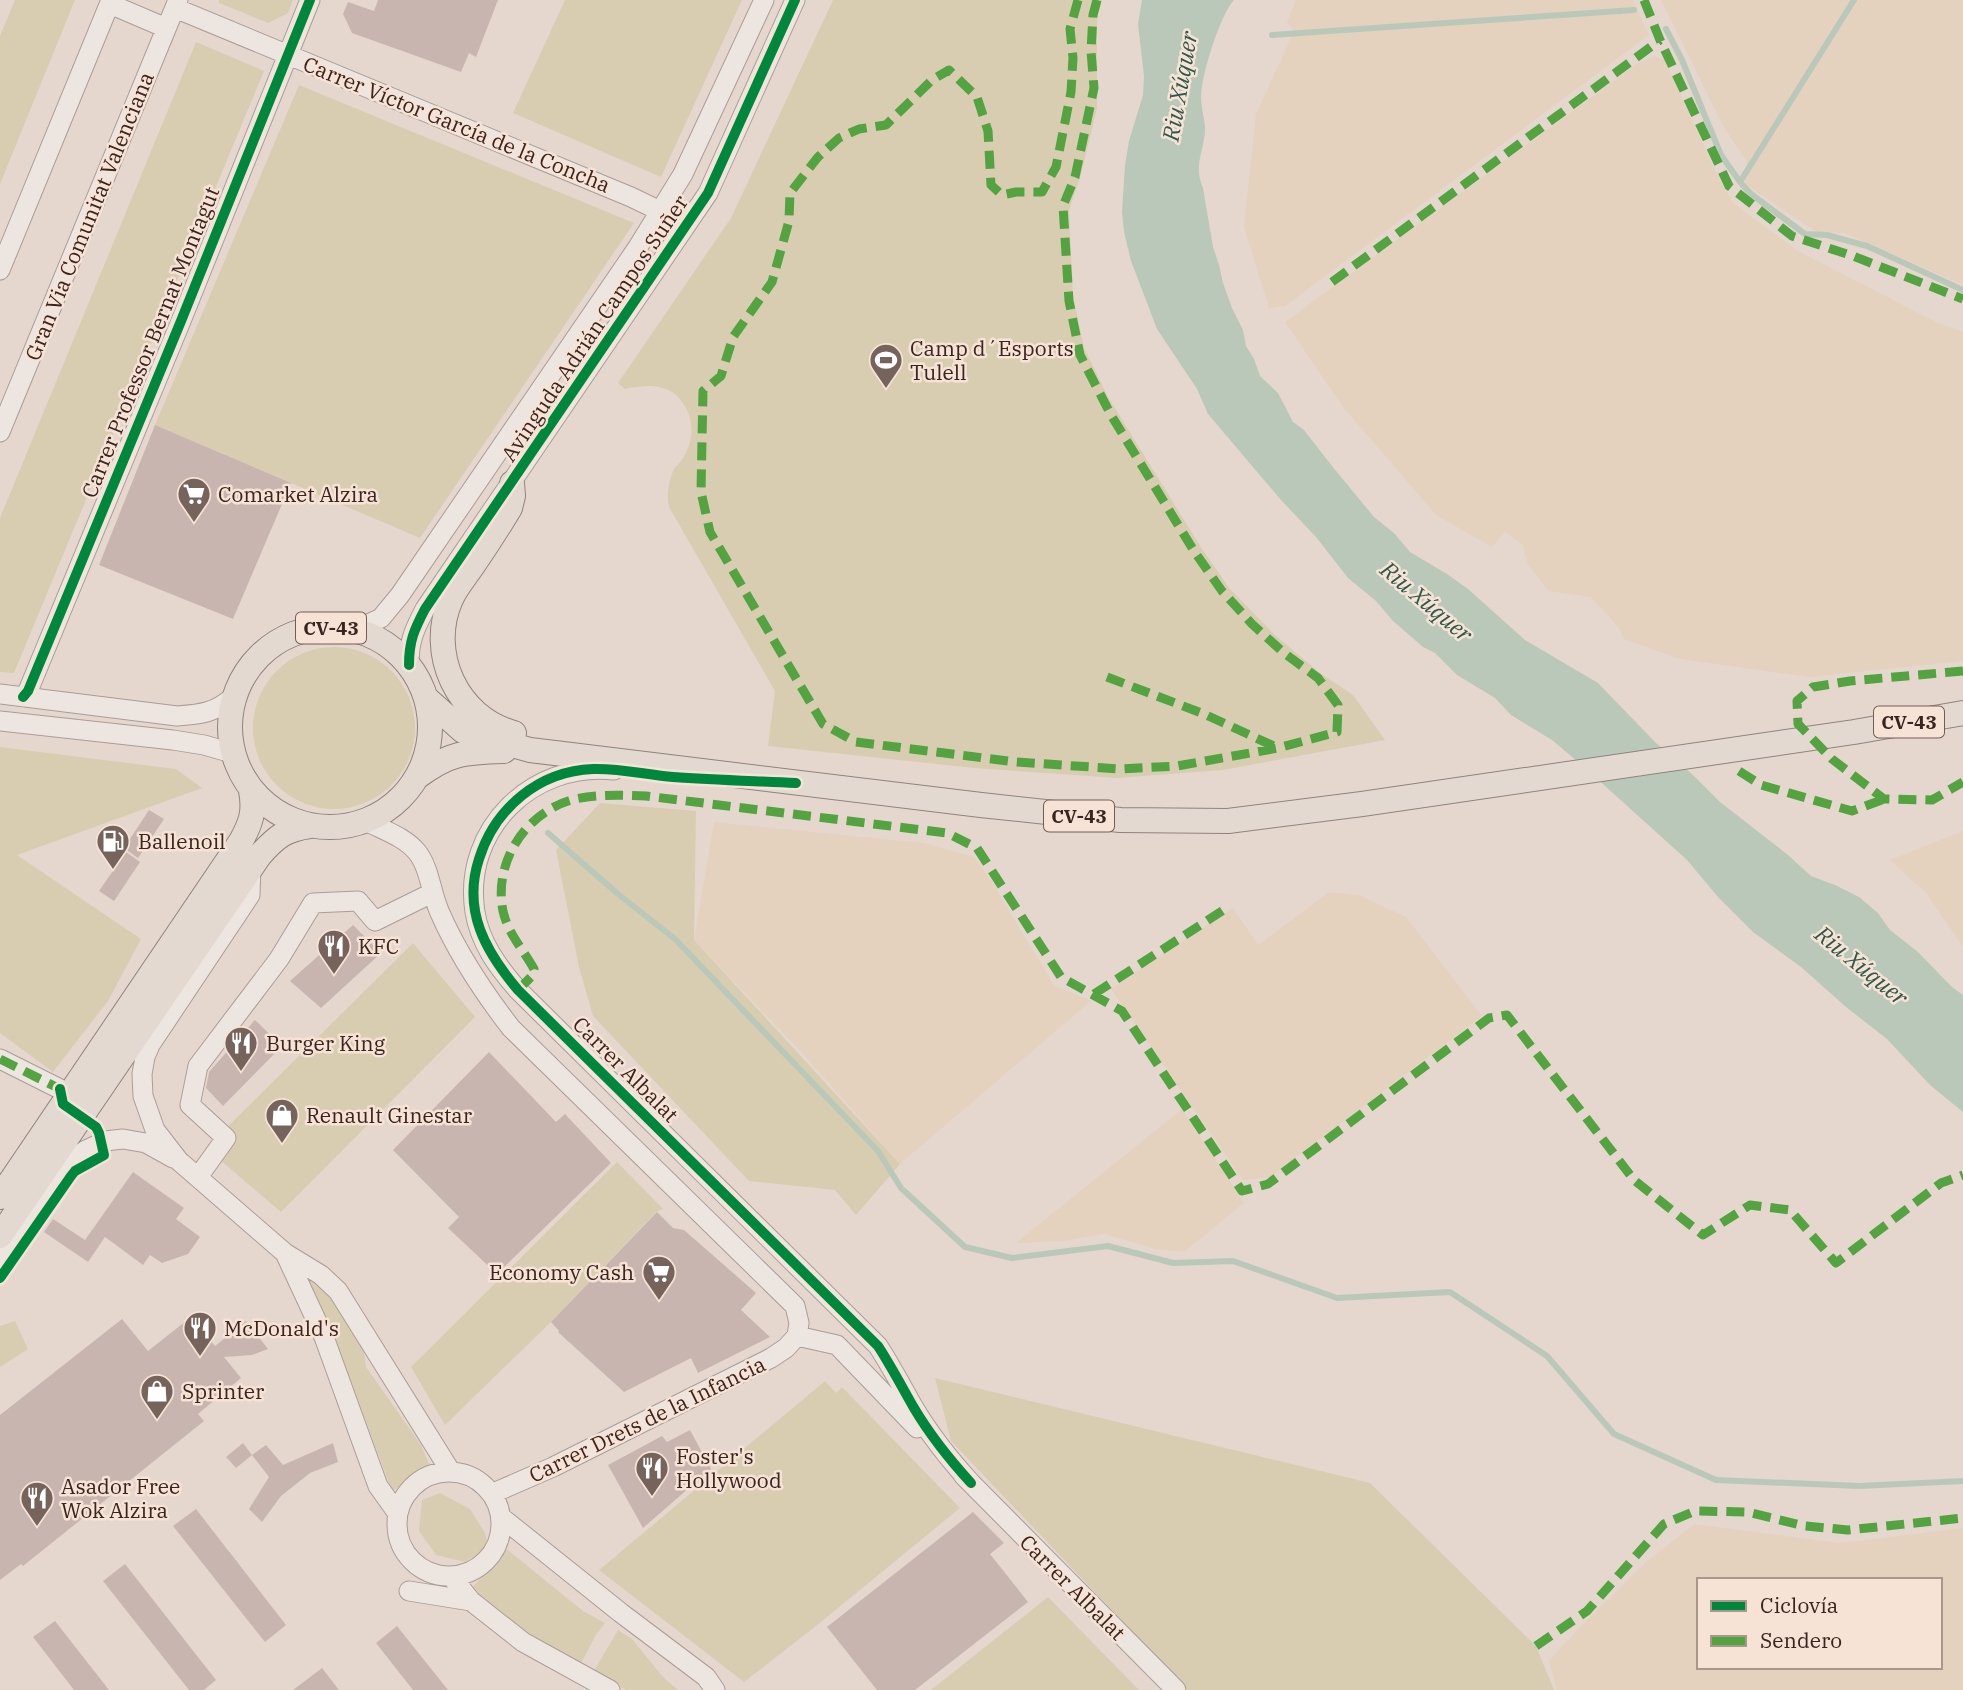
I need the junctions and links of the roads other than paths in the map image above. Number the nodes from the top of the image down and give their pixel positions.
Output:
1 (310, 0) edge
2 (764, 0) edge
3 (795, 0) edge
4 (111, 2) edge
5 (176, 4) edge
6 (166, 28) junction
7 (287, 54) junction
8 (660, 211) junction
9 (5, 242) edge
10 (0, 270) edge
11 (0, 432) edge
12 (512, 483) junction
13 (356, 631) junction
14 (409, 665) junction
15 (0, 694) edge
16 (234, 695) junction
17 (23, 697) junction
18 (426, 698) junction
19 (1963, 713) edge
20 (0, 721) edge
21 (530, 750) junction
22 (232, 753) junction
23 (692, 770) junction
24 (417, 777) junction
25 (796, 783) junction
26 (251, 790) junction
27 (366, 821) junction
28 (310, 826) junction
29 (251, 868) junction
30 (432, 893) junction
31 (0, 1059) edge
32 (60, 1089) dead end
33 (179, 1161) junction
34 (198, 1177) junction
35 (0, 1197) edge
36 (0, 1236) edge
37 (285, 1253) junction
38 (0, 1264) edge
39 (797, 1336) junction
40 (451, 1472) junction
41 (971, 1483) junction
42 (492, 1495) junction
43 (398, 1514) junction
44 (501, 1517) junction
45 (451, 1576) junction
46 (409, 1591) dead end
47 (471, 1601) junction
48 (610, 1690) edge
49 (715, 1690) edge
50 (1176, 1690) edge

1 - 7 street, Carrer Professor Bernat Montagut
2 - 8 street, Avinguda Adrián Campos Suñer
3 - 12 street, Avinguda Adrián Campos Suñer
4 - 6 street
4 - 9 street
5 - 6 street, Gran Via Comunitat Valenciana
5 - 7 street, Carrer Víctor García de la Concha
6 - 11 street, Gran Via Comunitat Valenciana
7 - 8 street, Carrer Víctor García de la Concha
7 - 17 street, Carrer Professor Bernat Montagut
8 - 13 street, Avinguda Adrián Campos Suñer
9 - 10 street
12 - 14 street, Avinguda Adrián Campos Suñer
12 - 23 main road
13 - 14 main road, CV-43
13 - 16 main road, CV-43
14 - 18 main road, CV-43
15 - 17 street
16 - 17 street
16 - 22 main road, CV-43
18 - 21 main road, CV-43
18 - 24 main road, CV-43
19 - 25 main road, CV-43
20 - 22 street
21 - 23 main road, CV-43
21 - 24 main road, CV-43
22 - 26 main road, CV-43
23 - 25 main road, CV-43
24 - 27 main road, CV-43
25 - 41 street, Carrer Albalat
26 - 28 main road, CV-43
26 - 35 main road
27 - 28 main road, CV-43
27 - 30 street
28 - 29 main road
29 - 33 street
29 - 36 main road
30 - 34 street
30 - 39 street
31 - 32 street
33 - 34 street
33 - 38 street
34 - 37 street
37 - 40 street
37 - 43 street
39 - 41 street, Carrer Albalat
39 - 42 street, Carrer Drets de la Infancia
40 - 42 street
40 - 43 street
41 - 50 street, Carrer Albalat
42 - 44 street
43 - 45 street
44 - 45 street
44 - 49 street
45 - 47 street
46 - 47 street
47 - 48 street

